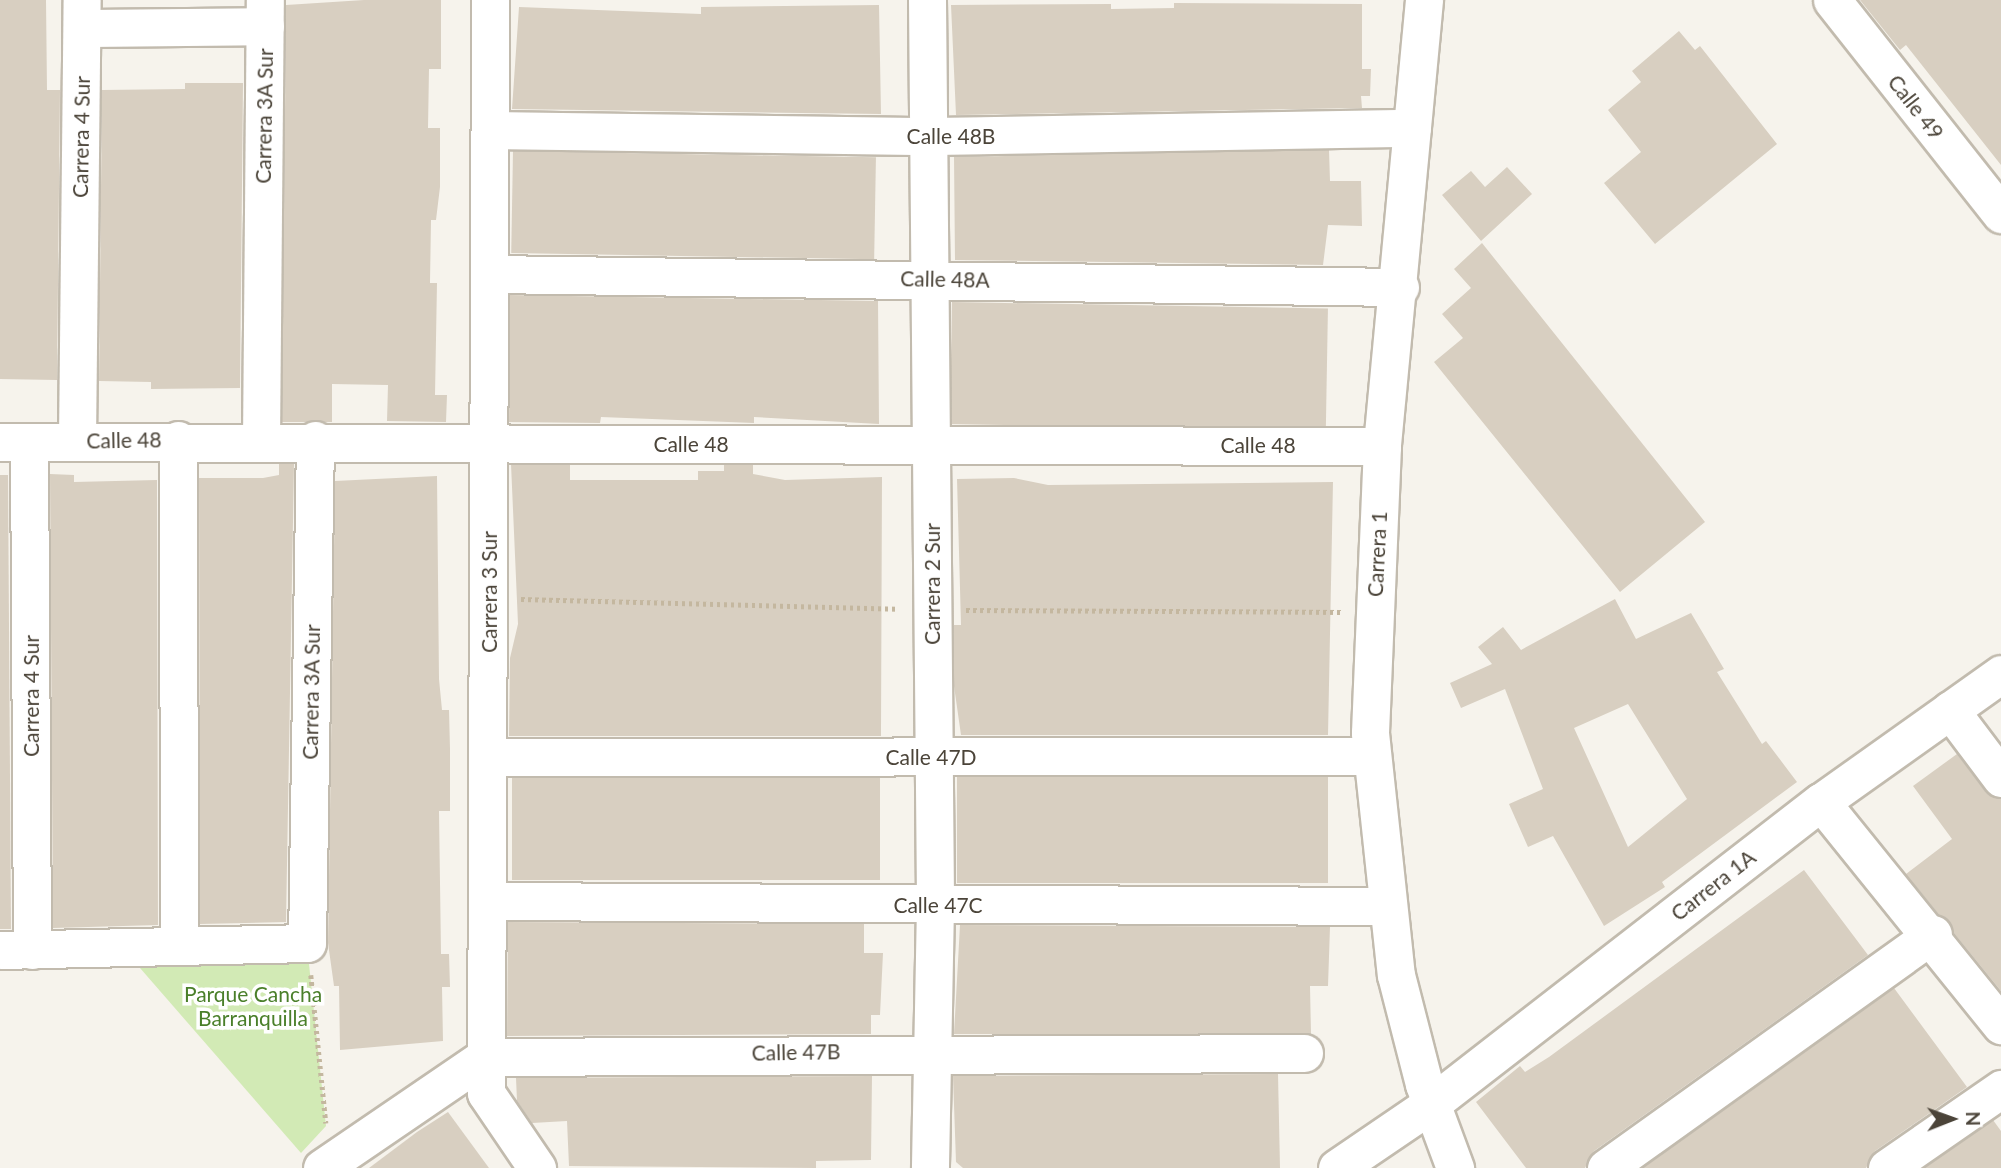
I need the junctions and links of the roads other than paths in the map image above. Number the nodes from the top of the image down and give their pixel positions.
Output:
1 (490, 0) edge
2 (927, 0) edge
3 (1424, 0) edge
4 (1832, 0) edge
5 (265, 13) edge
6 (82, 14) edge
7 (1412, 128) junction
8 (490, 130) junction
9 (933, 136) junction
10 (2001, 214) edge
11 (490, 274) junction
12 (933, 279) junction
13 (1400, 287) junction
14 (178, 440) junction
15 (315, 440) junction
16 (77, 441) junction
17 (261, 441) junction
18 (15, 442) edge
19 (492, 444) junction
20 (930, 445) junction
21 (1382, 446) junction
22 (2001, 674) edge
23 (1950, 710) junction
24 (1371, 756) junction
25 (490, 757) junction
26 (929, 757) junction
27 (2001, 778) edge
28 (1821, 802) junction
29 (489, 901) junction
30 (935, 905) junction
31 (1386, 906) junction
32 (1933, 934) junction
33 (178, 943) junction
34 (16, 950) edge
35 (2001, 1025) edge
36 (932, 1050) junction
37 (1304, 1053) dead end
38 (485, 1057) junction
39 (2001, 1089) edge
40 (1431, 1104) junction
41 (331, 1161) edge
42 (537, 1168) edge
43 (930, 1168) edge
44 (1337, 1168) edge
45 (1455, 1168) edge
46 (1606, 1168) edge
47 (1887, 1168) edge

1 - 8 street, Carrera 3 Sur
2 - 9 street, Carrera 2 Sur
3 - 7 street, Carrera 1
4 - 10 street, Calle 49
5 - 6 street
5 - 17 street, Carrera 3A Sur
6 - 16 street, Carrera 4 Sur
7 - 9 street, Calle 48B
7 - 13 street, Carrera 1
8 - 9 street, Calle 48B
8 - 11 street, Carrera 3 Sur
9 - 12 street, Carrera 2 Sur
11 - 12 street, Calle 48A
11 - 19 street, Carrera 3 Sur
12 - 13 street, Calle 48A
12 - 20 street, Carrera 2 Sur
13 - 21 street, Carrera 1
14 - 16 street, Calle 48
14 - 17 street, Calle 48
14 - 33 street
15 - 17 street, Calle 48
15 - 19 street, Calle 48
15 - 33 street, Carrera 3A Sur
16 - 18 street, Calle 48
18 - 34 street, Carrera 4 Sur
19 - 20 street, Calle 48
19 - 25 street, Carrera 3 Sur
20 - 21 street, Calle 48
20 - 26 street, Carrera 2 Sur
21 - 24 street, Carrera 1
22 - 23 street, Carrera 1A
23 - 27 street
23 - 28 street, Carrera 1A
24 - 26 street, Calle 47D
24 - 31 street, Carrera 1
25 - 26 street, Calle 47D
25 - 29 street, Carrera 3 Sur
26 - 30 street, Carrera 2 Sur
28 - 32 street
28 - 40 street, Carrera 1A
29 - 30 street, Calle 47C
29 - 38 street, Carrera 3 Sur
30 - 31 street, Calle 47C
30 - 36 street, Carrera 2 Sur
31 - 40 street, Carrera 1
32 - 35 street
32 - 46 street
33 - 34 street
36 - 37 street, Calle 47B
36 - 38 street, Calle 47B
36 - 43 street, Carrera 2 Sur
38 - 41 street
38 - 42 street, Carrera 3 Sur
39 - 47 street
40 - 44 street, Carrera 1A
40 - 45 street, Carrera 1

